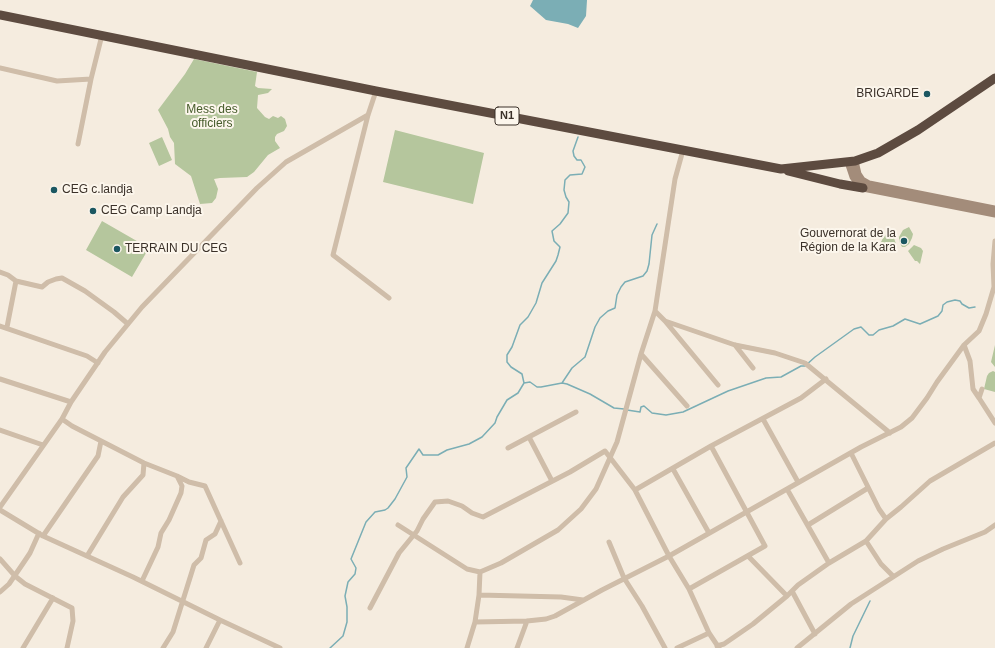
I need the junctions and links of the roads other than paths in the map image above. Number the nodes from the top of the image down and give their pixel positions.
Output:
1 (0, 15) edge
2 (102, 35) junction
3 (0, 68) edge
4 (995, 78) edge
5 (90, 79) junction
6 (376, 91) junction
7 (368, 115) junction
8 (78, 144) dead end
9 (683, 150) junction
10 (851, 162) junction
11 (781, 170) junction
12 (863, 188) junction
13 (923, 197) junction
14 (995, 208) edge
15 (995, 214) edge
16 (995, 241) edge
17 (0, 272) edge
18 (16, 281) junction
19 (389, 298) dead end
20 (655, 311) junction
21 (665, 321) junction
22 (128, 324) junction
23 (0, 326) edge
24 (7, 327) junction
25 (735, 345) junction
26 (964, 345) junction
27 (641, 354) junction
28 (98, 363) junction
29 (753, 368) dead end
30 (0, 379) edge
31 (826, 379) junction
32 (718, 385) dead end
33 (982, 389) dead end
34 (979, 398) junction
35 (71, 402) junction
36 (687, 406) dead end
37 (576, 412) dead end
38 (62, 419) junction
39 (763, 419) junction
40 (995, 423) edge
41 (0, 430) edge
42 (890, 433) junction
43 (529, 437) junction
44 (101, 441) junction
45 (995, 443) edge
46 (43, 444) junction
47 (711, 446) junction
48 (508, 448) dead end
49 (851, 453) junction
50 (611, 457) junction
51 (144, 463) junction
52 (673, 469) junction
53 (177, 476) junction
54 (552, 481) junction
55 (798, 482) junction
56 (787, 488) junction
57 (868, 488) junction
58 (635, 490) junction
59 (0, 507) edge
60 (0, 510) edge
61 (747, 511) junction
62 (886, 519) junction
63 (221, 521) junction
64 (398, 525) dead end
65 (808, 525) junction
66 (995, 525) edge
67 (709, 533) junction
68 (41, 535) junction
69 (414, 536) junction
70 (866, 541) junction
71 (609, 542) dead end
72 (87, 556) junction
73 (669, 556) junction
74 (748, 556) junction
75 (0, 560) edge
76 (240, 563) dead end
77 (829, 563) junction
78 (480, 572) junction
79 (14, 576) junction
80 (893, 576) junction
81 (624, 578) junction
82 (142, 581) junction
83 (689, 589) junction
84 (792, 591) junction
85 (0, 592) edge
86 (479, 595) junction
87 (787, 596) junction
88 (53, 598) junction
89 (583, 600) junction
90 (183, 602) junction
91 (370, 608) dead end
92 (220, 620) junction
93 (527, 621) junction
94 (475, 622) junction
95 (709, 633) junction
96 (814, 634) junction
97 (718, 647) edge
98 (23, 648) edge
99 (66, 648) edge
100 (164, 648) edge
101 (206, 648) edge
102 (280, 648) edge
103 (467, 648) edge
104 (517, 648) edge
105 (665, 648) edge
106 (677, 648) edge
107 (797, 648) edge

1 - 2 highway, N1
2 - 5 street
2 - 6 highway, N1
3 - 5 street
4 - 10 highway, N1
5 - 8 street
6 - 7 street
6 - 9 highway, N1
7 - 19 street
7 - 22 street
9 - 11 highway, N1
9 - 20 street
10 - 11 highway, N1
10 - 12 main road
10 - 13 main road
11 - 12 highway
12 - 13 main road
13 - 14 main road
13 - 15 main road
16 - 26 street
17 - 18 street
18 - 22 street
18 - 24 street
20 - 21 street
20 - 27 street
21 - 25 street
21 - 32 street
22 - 28 street
23 - 24 street
24 - 28 street
25 - 29 street
25 - 31 street
26 - 34 street
26 - 42 street
27 - 36 street
27 - 50 street
28 - 35 street
30 - 35 street
31 - 39 street
31 - 42 street
33 - 34 street
34 - 40 street
35 - 38 street
37 - 43 street
38 - 44 street
38 - 46 street
39 - 47 street
39 - 55 street
41 - 46 street
42 - 49 street
43 - 48 street
43 - 54 street
44 - 51 street
44 - 68 street
45 - 62 street
46 - 59 street
47 - 52 street
47 - 61 street
49 - 55 street
49 - 57 street
50 - 54 street
50 - 58 street
50 - 78 street
51 - 53 street
51 - 72 street
52 - 58 street
52 - 67 street
53 - 63 street
53 - 82 street
54 - 69 street
55 - 56 street
56 - 61 street
56 - 65 street
57 - 62 street
57 - 65 street
58 - 73 street
60 - 68 street
61 - 67 street
61 - 74 street
62 - 70 street
63 - 76 street
63 - 90 street
64 - 69 street
65 - 77 street
66 - 80 street
67 - 73 street
68 - 72 street
68 - 79 street
69 - 78 street
69 - 91 street
70 - 77 street
70 - 80 street
71 - 81 street
72 - 82 street
73 - 81 street
73 - 83 street
74 - 83 street
74 - 87 street
75 - 79 street
77 - 84 street
78 - 86 street
79 - 85 street
79 - 88 street
80 - 96 street
81 - 89 street
81 - 105 street
82 - 90 street
83 - 95 street
84 - 87 street
84 - 96 street
86 - 89 street
86 - 94 street
87 - 97 street
88 - 98 street
88 - 99 street
89 - 93 street
90 - 92 street
90 - 100 street
92 - 101 street
92 - 102 street
93 - 94 street
93 - 104 street
94 - 103 street
95 - 97 street
95 - 106 street
96 - 107 street

